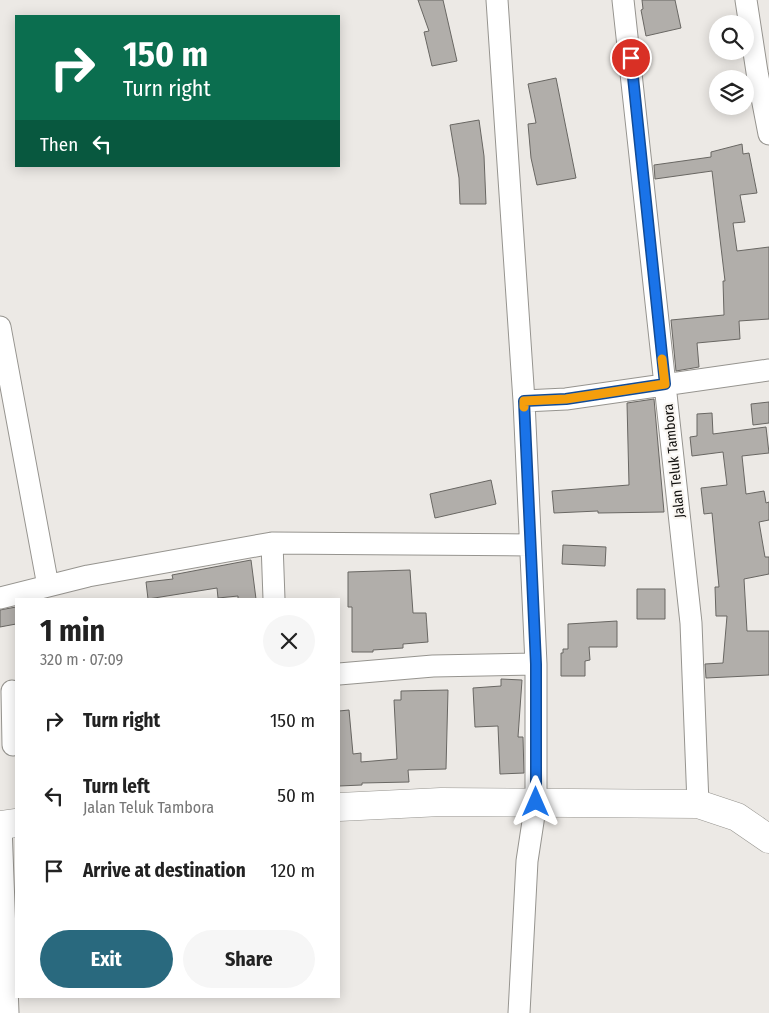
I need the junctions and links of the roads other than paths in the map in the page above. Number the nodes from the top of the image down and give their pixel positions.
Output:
1 (497, 0) edge
2 (624, 0) edge
3 (746, 0) edge
4 (769, 134) edge
5 (0, 327) edge
6 (769, 370) edge
7 (665, 384) junction
8 (524, 401) junction
9 (272, 544) junction
10 (529, 544) junction
11 (48, 586) junction
12 (0, 598) edge
13 (274, 598) edge
14 (536, 664) junction
15 (340, 674) edge
16 (9, 691) edge
17 (13, 745) dead end
18 (536, 802) junction
19 (698, 804) junction
20 (340, 807) edge
21 (6, 824) edge
22 (769, 839) edge
23 (8, 1013) edge
24 (519, 1013) edge

1 - 8 street
2 - 7 street, Jalan Teluk Tambora
3 - 4 street
5 - 11 street
6 - 7 street
7 - 8 street
7 - 19 street, Jalan Teluk Tambora
8 - 10 street
9 - 10 street
9 - 11 street
9 - 13 street
10 - 14 street
11 - 12 street
14 - 15 street
14 - 18 street
16 - 17 street
18 - 19 street
18 - 20 street
18 - 24 street
19 - 22 street
21 - 23 street

